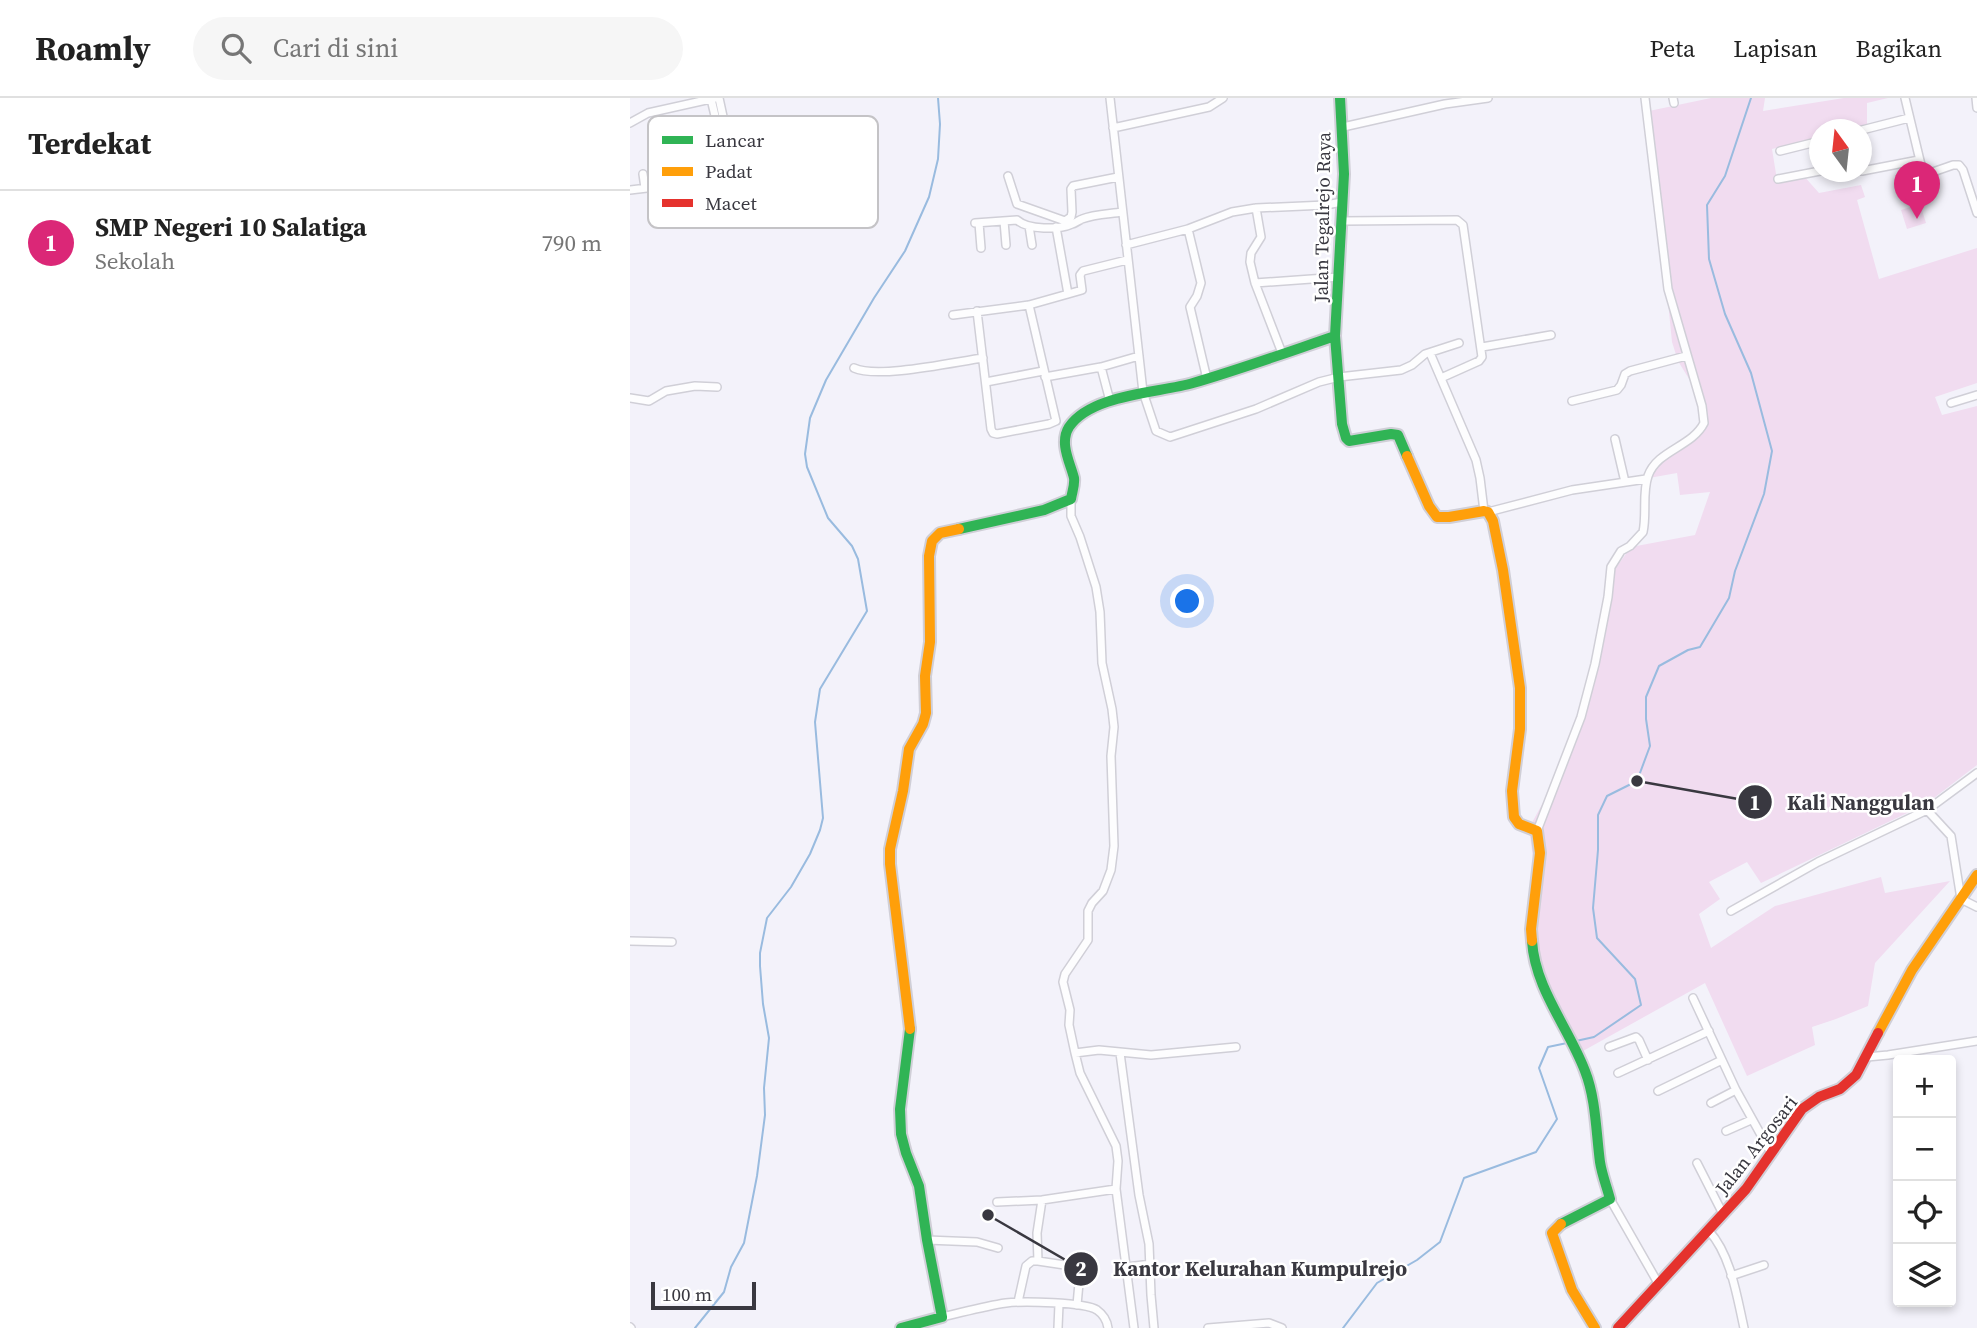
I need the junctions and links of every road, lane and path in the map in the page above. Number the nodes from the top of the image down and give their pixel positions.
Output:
1 (715, 98) edge
2 (1111, 98) edge
3 (1223, 98) edge
4 (1340, 98) edge
5 (1488, 98) edge
6 (1645, 98) edge
7 (1905, 98) edge
8 (1976, 98) edge
9 (1977, 107) edge
10 (716, 116) edge
11 (722, 116) edge
12 (1909, 118) junction
13 (630, 124) edge
14 (1343, 127) junction
15 (1872, 127) edge
16 (1113, 128) junction
17 (1809, 144) edge
18 (1780, 151) dead end
19 (1919, 160) junction
20 (1872, 169) edge
21 (1809, 173) edge
22 (643, 174) dead end
23 (1008, 176) dead end
24 (1118, 177) junction
25 (1778, 179) dead end
26 (648, 187) edge
27 (645, 188) junction
28 (630, 190) edge
29 (1342, 202) junction
30 (1256, 208) junction
31 (1122, 212) junction
32 (1977, 214) edge
33 (1004, 221) junction
34 (1343, 221) junction
35 (1030, 226) junction
36 (1056, 227) junction
37 (1188, 229) junction
38 (1006, 245) dead end
39 (1032, 245) dead end
40 (1126, 245) junction
41 (981, 248) dead end
42 (1128, 260) junction
43 (1339, 277) junction
44 (1255, 283) junction
45 (1069, 294) junction
46 (1029, 305) junction
47 (977, 311) junction
48 (953, 315) dead end
49 (1551, 335) dead end
50 (1335, 336) junction
51 (1459, 343) dead end
52 (1482, 347) junction
53 (1282, 353) junction
54 (1430, 353) junction
55 (1139, 356) junction
56 (1686, 356) junction
57 (983, 358) junction
58 (1101, 367) junction
59 (854, 368) dead end
60 (1044, 374) junction
61 (1339, 377) junction
62 (1441, 378) junction
63 (1207, 379) junction
64 (986, 382) junction
65 (717, 387) dead end
66 (1143, 392) junction
67 (1977, 395) edge
68 (630, 398) edge
69 (1110, 401) junction
70 (1572, 401) dead end
71 (1951, 403) dead end
72 (1056, 421) junction
73 (1069, 427) junction
74 (1615, 439) dead end
75 (1646, 479) junction
76 (1625, 482) junction
77 (1071, 499) junction
78 (1486, 512) junction
79 (1977, 774) edge
80 (1927, 810) junction
81 (1537, 831) junction
82 (1977, 875) edge
83 (1961, 899) junction
84 (1977, 907) edge
85 (1731, 911) dead end
86 (630, 941) edge
87 (672, 942) dead end
88 (1693, 998) dead end
89 (1709, 1031) junction
90 (1977, 1041) edge
91 (1236, 1047) dead end
92 (1609, 1047) dead end
93 (1075, 1053) junction
94 (1120, 1053) junction
95 (1867, 1057) junction
96 (1648, 1060) junction
97 (1722, 1060) junction
98 (1618, 1073) dead end
99 (1735, 1090) junction
100 (1658, 1091) dead end
101 (1711, 1103) dead end
102 (1751, 1120) junction
103 (1726, 1131) dead end
104 (1771, 1153) junction
105 (1698, 1163) dead end
106 (1116, 1189) junction
107 (1610, 1199) junction
108 (1042, 1200) junction
109 (997, 1202) dead end
110 (1723, 1214) junction
111 (1709, 1231) junction
112 (927, 1240) junction
113 (998, 1248) dead end
114 (1038, 1261) junction
115 (1151, 1264) junction
116 (1764, 1265) dead end
117 (1127, 1267) junction
118 (1731, 1276) junction
119 (1658, 1283) junction
120 (1018, 1302) junction
121 (1059, 1304) junction
122 (1077, 1305) junction
123 (942, 1317) junction
124 (930, 1325) edge
125 (901, 1328) edge
126 (1058, 1328) edge
127 (1108, 1328) edge
128 (1134, 1328) edge
129 (1154, 1328) edge
130 (1208, 1328) edge
131 (1282, 1328) edge
132 (1595, 1328) edge
133 (1618, 1328) edge
134 (1744, 1328) edge

1 - 10 street
1 - 11 street
1 - 13 street
2 - 16 street
3 - 16 street
4 - 14 street, Jalan Tegalrejo Raya
5 - 14 street
6 - 56 street
7 - 12 street
8 - 9 street
12 - 15 street
12 - 19 street
14 - 29 street, Jalan Tegalrejo Raya
16 - 24 street
17 - 18 street
19 - 20 street
19 - 32 street
21 - 25 street
22 - 27 street
23 - 24 street
24 - 31 street
26 - 27 street
27 - 28 street
29 - 30 street
29 - 34 street, Jalan Tegalrejo Raya
30 - 37 street
30 - 44 street
31 - 36 street
31 - 40 street
33 - 35 street
33 - 38 street
33 - 41 street
34 - 43 street, Jalan Tegalrejo Raya
34 - 52 street
35 - 36 street
35 - 39 street
36 - 45 street
37 - 40 street
37 - 63 street
40 - 42 street
42 - 45 street
42 - 55 street
43 - 44 street
43 - 50 street, Jalan Tegalrejo Raya
44 - 53 street
45 - 46 street
46 - 47 street
46 - 60 street
47 - 48 street
47 - 57 street
49 - 52 street
50 - 53 street
50 - 61 street, Jalan Tegalrejo Raya
51 - 54 street
52 - 62 street
53 - 63 street
54 - 61 street
54 - 62 street
55 - 58 street
55 - 66 street
56 - 70 street
56 - 75 street
57 - 59 street
57 - 64 street
58 - 60 street
58 - 69 street
60 - 64 street
60 - 72 street
61 - 66 street
61 - 78 street, Jalan Tegalrejo Raya
62 - 78 street
63 - 66 street
64 - 72 street
65 - 68 street
66 - 69 street
67 - 71 street
69 - 73 street
72 - 73 street
73 - 77 street
74 - 76 street
75 - 76 street
75 - 81 street
76 - 78 street
77 - 93 street
77 - 112 street
78 - 81 street
79 - 80 street
80 - 83 street
80 - 85 street
81 - 107 street
82 - 83 street, Jalan Argosari
83 - 84 street
83 - 95 street, Jalan Argosari
86 - 87 street
88 - 89 street
89 - 96 street
89 - 97 street
90 - 95 street
91 - 94 street
92 - 96 street
93 - 94 street
93 - 106 street
94 - 115 street
95 - 104 street, Jalan Argosari
96 - 98 street
97 - 99 street
97 - 100 street
99 - 101 street
99 - 102 street
102 - 103 street
102 - 104 street
104 - 110 street, Jalan Argosari
105 - 110 street
106 - 108 street
106 - 117 street
107 - 119 street
107 - 132 street
108 - 109 street
108 - 114 street
110 - 111 street, Jalan Argosari
111 - 118 street
111 - 119 street, Jalan Argosari
112 - 113 street
112 - 123 street
114 - 120 street
114 - 122 street
115 - 117 street
115 - 129 street
116 - 118 street
117 - 128 street
118 - 134 street
119 - 133 street, Jalan Argosari
120 - 121 street
120 - 123 street
121 - 122 street
121 - 126 street
122 - 127 street
123 - 124 street
124 - 125 street
130 - 131 street

